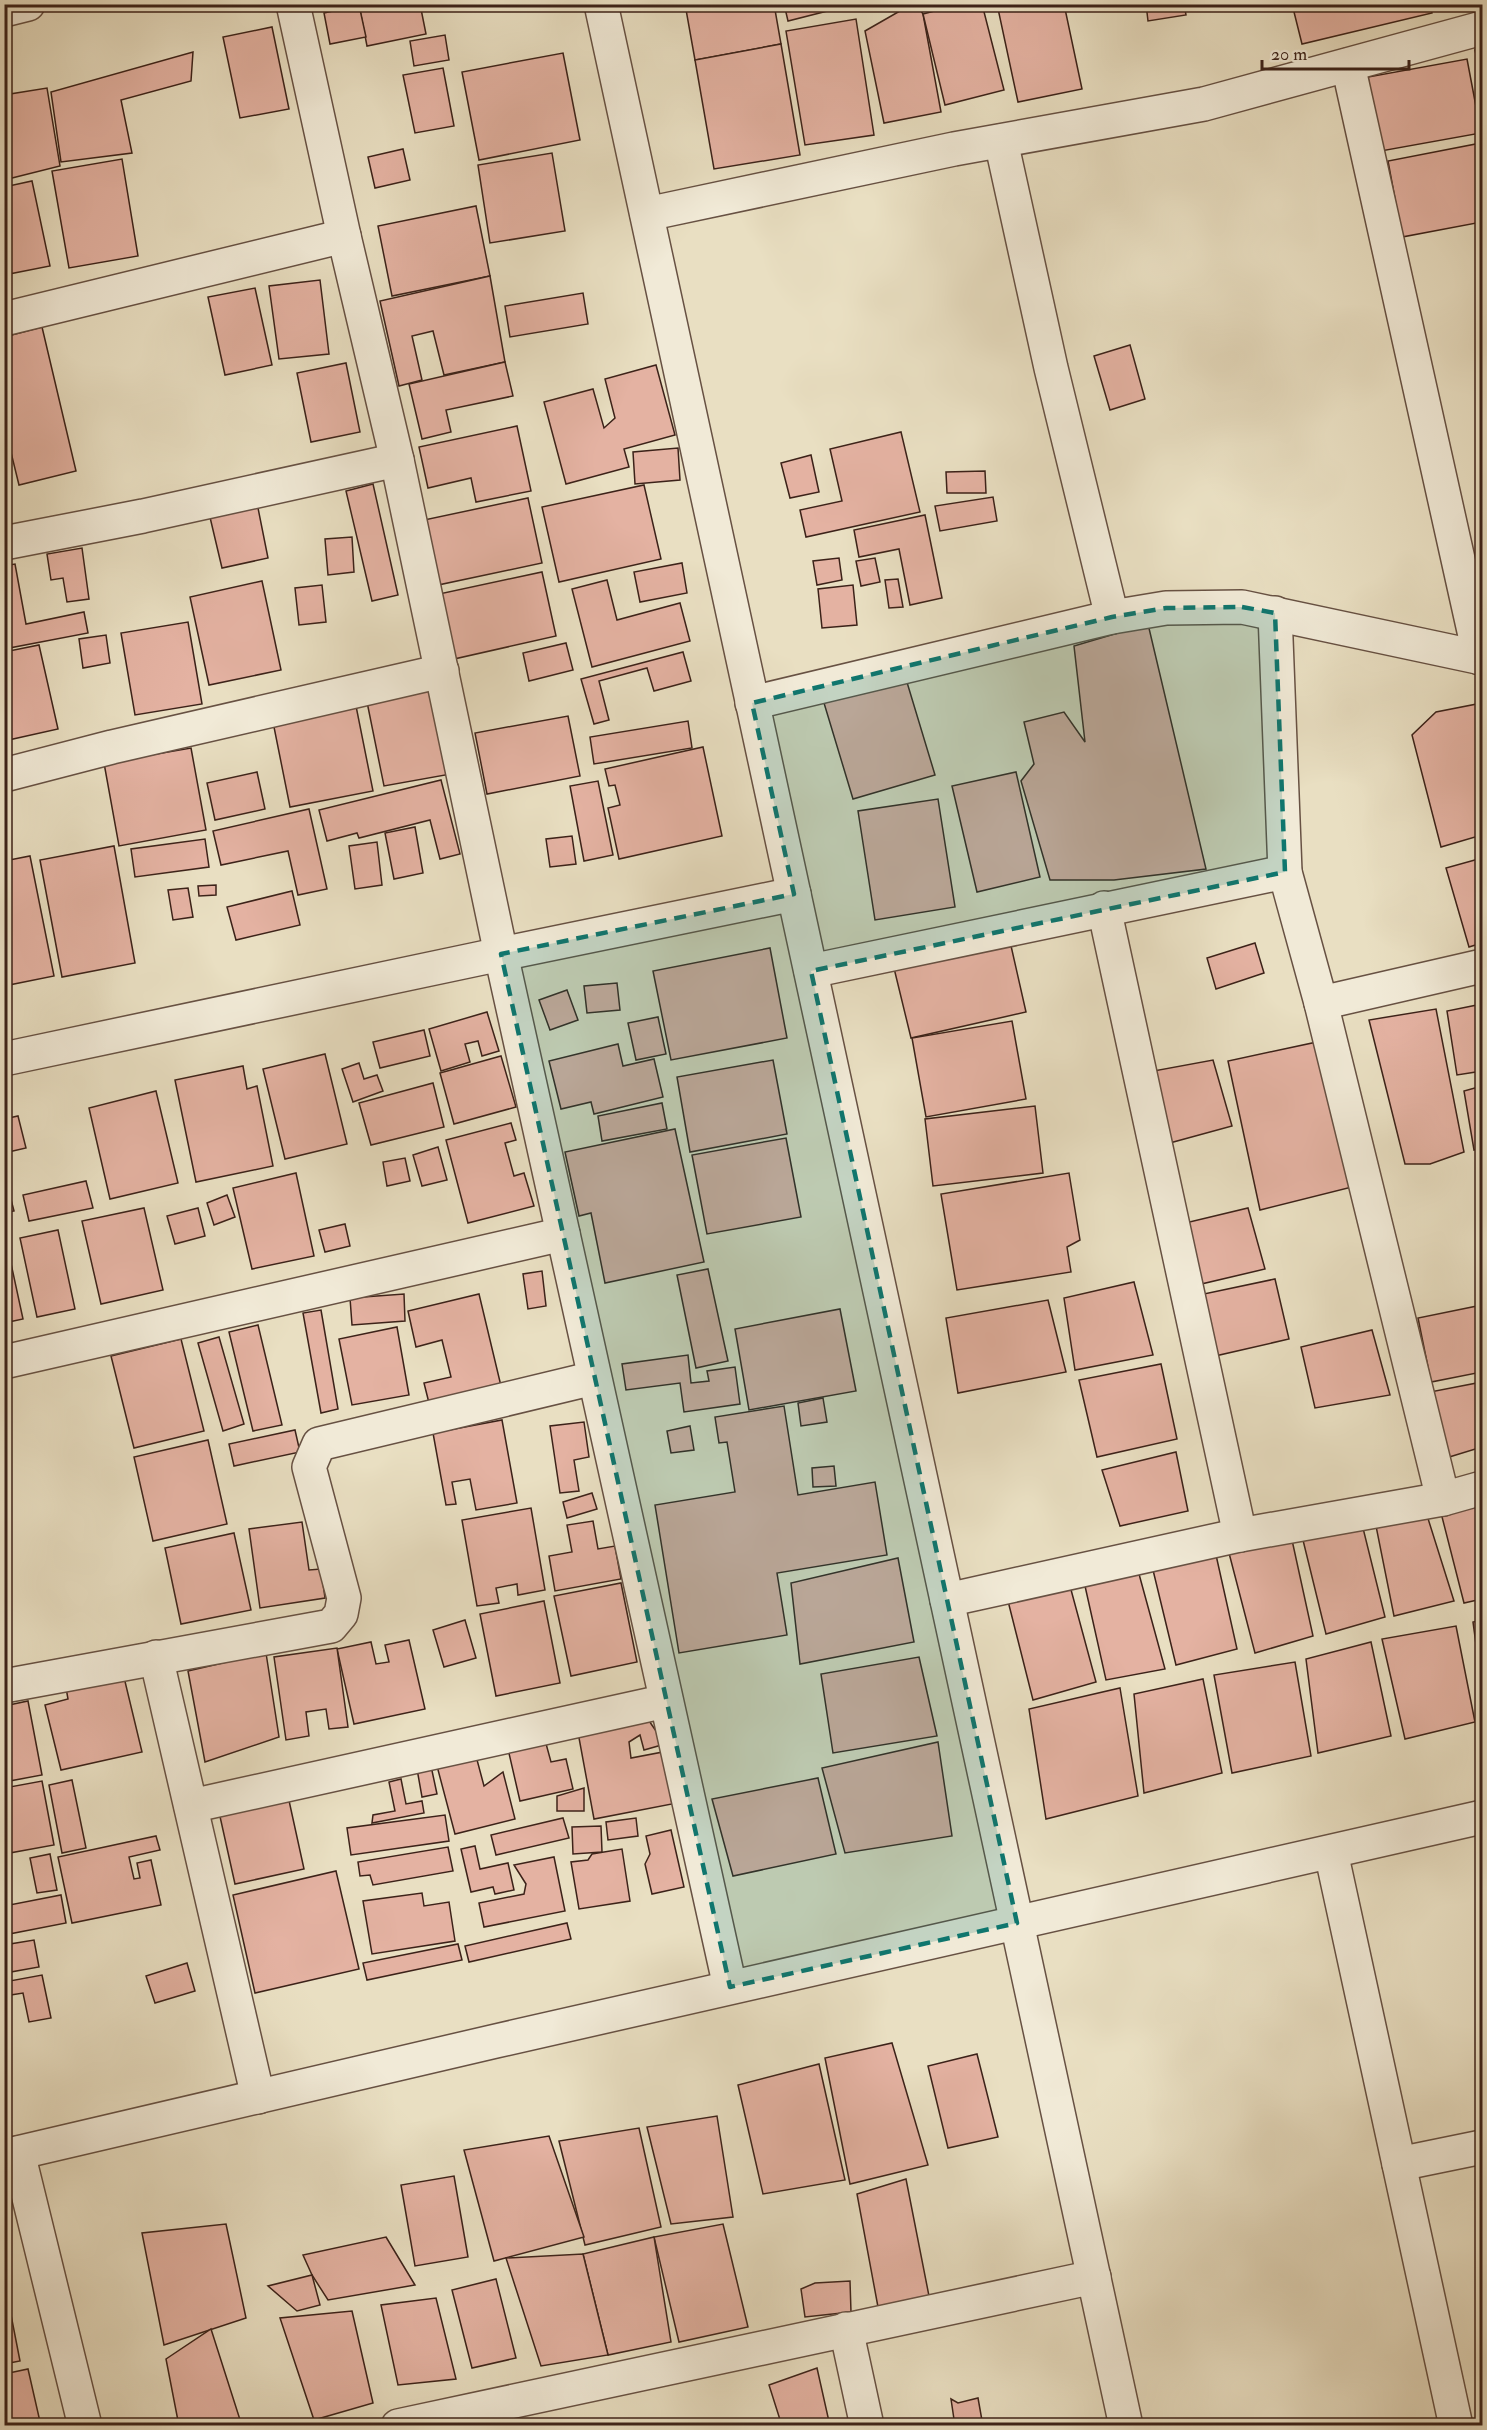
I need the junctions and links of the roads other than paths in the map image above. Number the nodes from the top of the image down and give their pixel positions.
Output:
1 (28, 4) edge
2 (293, 4) edge
3 (601, 4) edge
4 (4, 10) edge
5 (1482, 28) edge
6 (1348, 65) junction
7 (1001, 141) junction
8 (647, 214) junction
9 (344, 236) junction
10 (4, 319) edge
11 (397, 460) junction
12 (4, 543) edge
13 (1275, 613) junction
14 (1112, 617) junction
15 (1481, 658) edge
16 (442, 671) junction
17 (752, 703) junction
18 (4, 775) edge
19 (1285, 872) junction
20 (794, 894) junction
21 (1104, 908) junction
22 (501, 954) junction
23 (1482, 966) edge
24 (811, 971) junction
25 (1321, 1004) junction
26 (4, 1059) edge
27 (563, 1234) junction
28 (4, 1362) edge
29 (594, 1378) junction
30 (1482, 1488) edge
31 (1443, 1499) junction
32 (1239, 1535) junction
33 (947, 1600) junction
34 (156, 1658) junction
35 (5, 1683) edge
36 (666, 1701) junction
37 (191, 1806) junction
38 (1482, 1817) edge
39 (1330, 1852) junction
40 (1017, 1923) junction
41 (730, 1987) junction
42 (258, 2097) junction
43 (1482, 2147) edge
44 (11, 2154) edge
45 (1399, 2164) junction
46 (1094, 2277) junction
47 (846, 2329) junction
48 (484, 2416) edge
49 (85, 2426) edge
50 (399, 2426) edge
51 (867, 2426) edge
52 (1126, 2426) edge
53 (1456, 2426) edge

1 - 4 street
2 - 9 street
3 - 8 street
5 - 6 street
6 - 7 street
6 - 15 street
7 - 8 street
7 - 14 street
8 - 17 street
9 - 10 street
9 - 11 street
11 - 12 street
11 - 16 street
13 - 14 street
13 - 15 street
13 - 19 street
14 - 17 street
16 - 18 street
16 - 22 street
17 - 20 street
19 - 21 street
19 - 25 street
20 - 22 street
20 - 24 street
21 - 24 street
21 - 32 street
22 - 26 street
22 - 27 street
23 - 25 street
24 - 33 street
25 - 31 street
27 - 28 street
27 - 29 street
29 - 34 street
29 - 36 street
30 - 31 street
31 - 32 street
32 - 33 street
33 - 40 street
34 - 35 street
34 - 37 street
36 - 37 street
36 - 41 street
37 - 42 street
38 - 39 street
39 - 40 street
39 - 45 street
40 - 41 street
40 - 46 street
41 - 42 street
42 - 44 street
43 - 45 street
44 - 49 street
45 - 53 street
46 - 47 street
46 - 52 street
47 - 48 street
47 - 51 street
48 - 50 street

